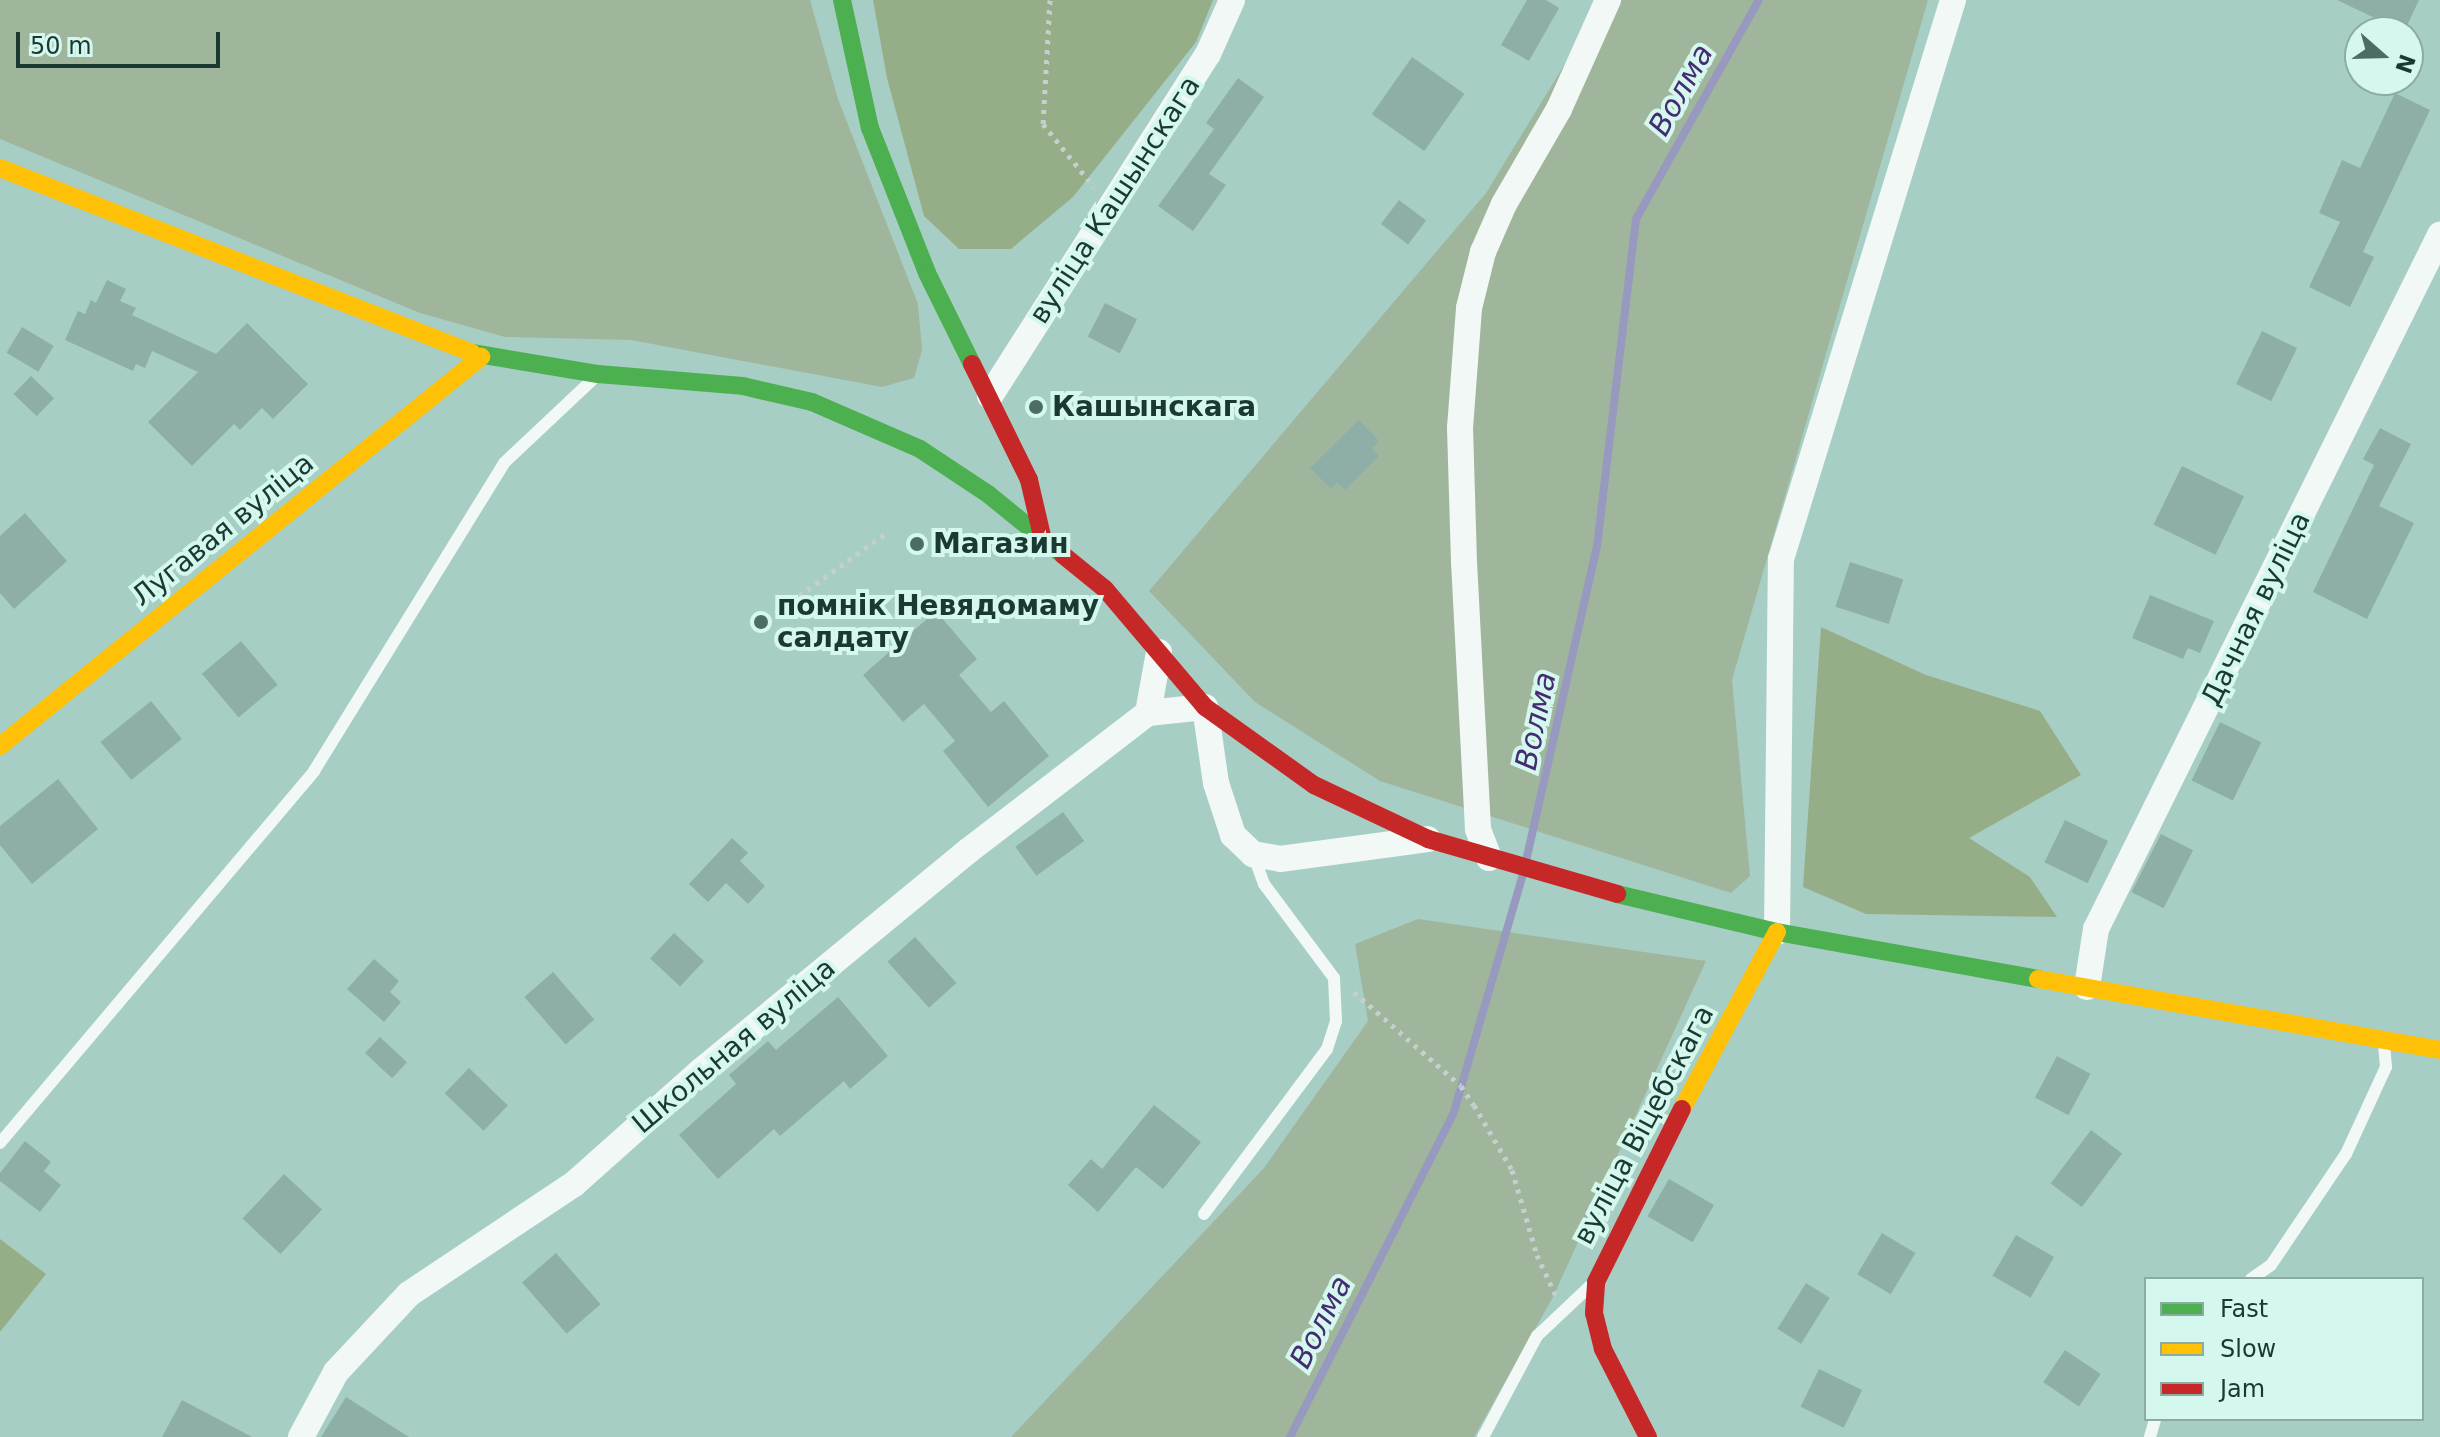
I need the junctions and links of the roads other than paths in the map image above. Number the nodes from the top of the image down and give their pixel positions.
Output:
1 (842, 0) edge
2 (1232, 0) edge
3 (1608, 0) edge
4 (1953, 0) edge
5 (0, 168) edge
6 (2440, 235) edge
7 (481, 357) junction
8 (598, 374) junction
9 (990, 396) junction
10 (1042, 536) junction
11 (1159, 652) junction
12 (1205, 707) junction
13 (1148, 713) junction
14 (0, 746) edge
15 (1428, 839) junction
16 (1253, 854) junction
17 (1489, 858) junction
18 (1777, 932) junction
19 (2087, 987) junction
20 (2384, 1040) junction
21 (2440, 1050) edge
22 (0, 1143) edge
23 (1204, 1214) dead end
24 (2254, 1277) edge
25 (1596, 1282) junction
26 (301, 1437) edge
27 (1483, 1437) edge
28 (1648, 1437) edge

1 - 9 main road
2 - 9 street, вуліца Кашынскага
3 - 17 street
4 - 18 street
5 - 7 main road
6 - 19 street, Дачная вуліца
7 - 8 main road
7 - 14 main road, Лугавая вуліца
8 - 10 main road
8 - 22 lane
9 - 10 main road
10 - 11 main road
11 - 12 main road
11 - 13 street
12 - 13 street
12 - 15 main road
12 - 16 street
13 - 26 street, Школьная вуліца
15 - 16 street
15 - 17 main road
16 - 23 lane
17 - 18 main road
18 - 19 main road
18 - 25 main road, вуліца Віцебскага
19 - 20 main road
20 - 21 main road
20 - 24 lane
25 - 27 lane
25 - 28 main road, вуліца Віцебскага

